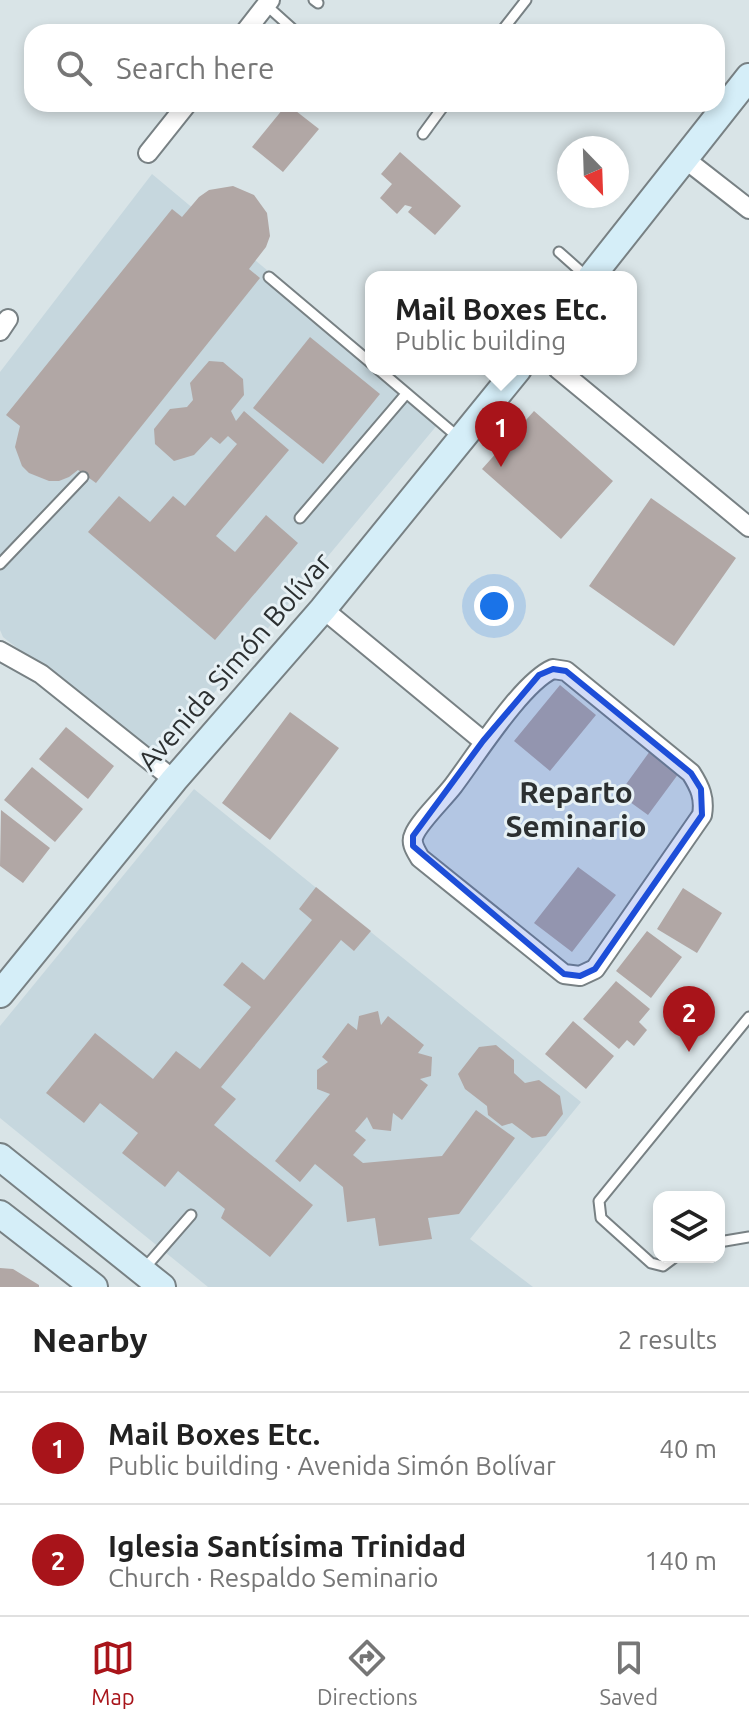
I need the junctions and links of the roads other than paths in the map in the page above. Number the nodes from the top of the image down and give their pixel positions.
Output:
1 (526, 0) edge
2 (268, 3) edge
3 (251, 24) edge
4 (288, 24) edge
5 (507, 24) edge
6 (749, 77) edge
7 (725, 100) edge
8 (181, 112) edge
9 (439, 112) edge
10 (717, 112) edge
11 (423, 134) dead end
12 (148, 153) dead end
13 (685, 159) junction
14 (749, 209) edge
15 (559, 252) dead end
16 (582, 271) edge
17 (594, 271) edge
18 (269, 277) dead end
19 (365, 358) edge
20 (385, 375) edge
21 (513, 375) edge
22 (565, 375) edge
23 (406, 394) junction
24 (460, 439) junction
25 (83, 477) dead end
26 (300, 518) dead end
27 (749, 527) edge
28 (0, 564) edge
29 (323, 609) junction
30 (0, 651) edge
31 (483, 741) junction
32 (174, 780) junction
33 (0, 994) edge
34 (749, 1017) edge
35 (0, 1157) edge
36 (0, 1214) edge
37 (191, 1215) dead end
38 (749, 1237) edge
39 (0, 1238) edge
40 (725, 1241) edge
41 (667, 1263) edge
42 (63, 1264) junction
43 (152, 1279) edge
44 (94, 1287) edge

1 - 5 lane
2 - 3 street
2 - 4 lane
6 - 7 main road
8 - 12 street
9 - 11 lane
10 - 13 main road
13 - 14 street
13 - 17 main road
15 - 16 lane
18 - 19 lane
20 - 23 lane
21 - 24 main road, Avenida Simón Bolívar
22 - 27 street
23 - 24 lane
23 - 26 lane
24 - 29 main road, Avenida Simón Bolívar
25 - 28 lane
29 - 31 street
29 - 32 main road, Avenida Simón Bolívar
30 - 32 street
31 - 31 street
32 - 33 main road, Avenida Simón Bolívar
34 - 41 lane
35 - 43 main road
36 - 42 main road
37 - 43 lane
38 - 40 lane
39 - 42 main road
42 - 44 main road

